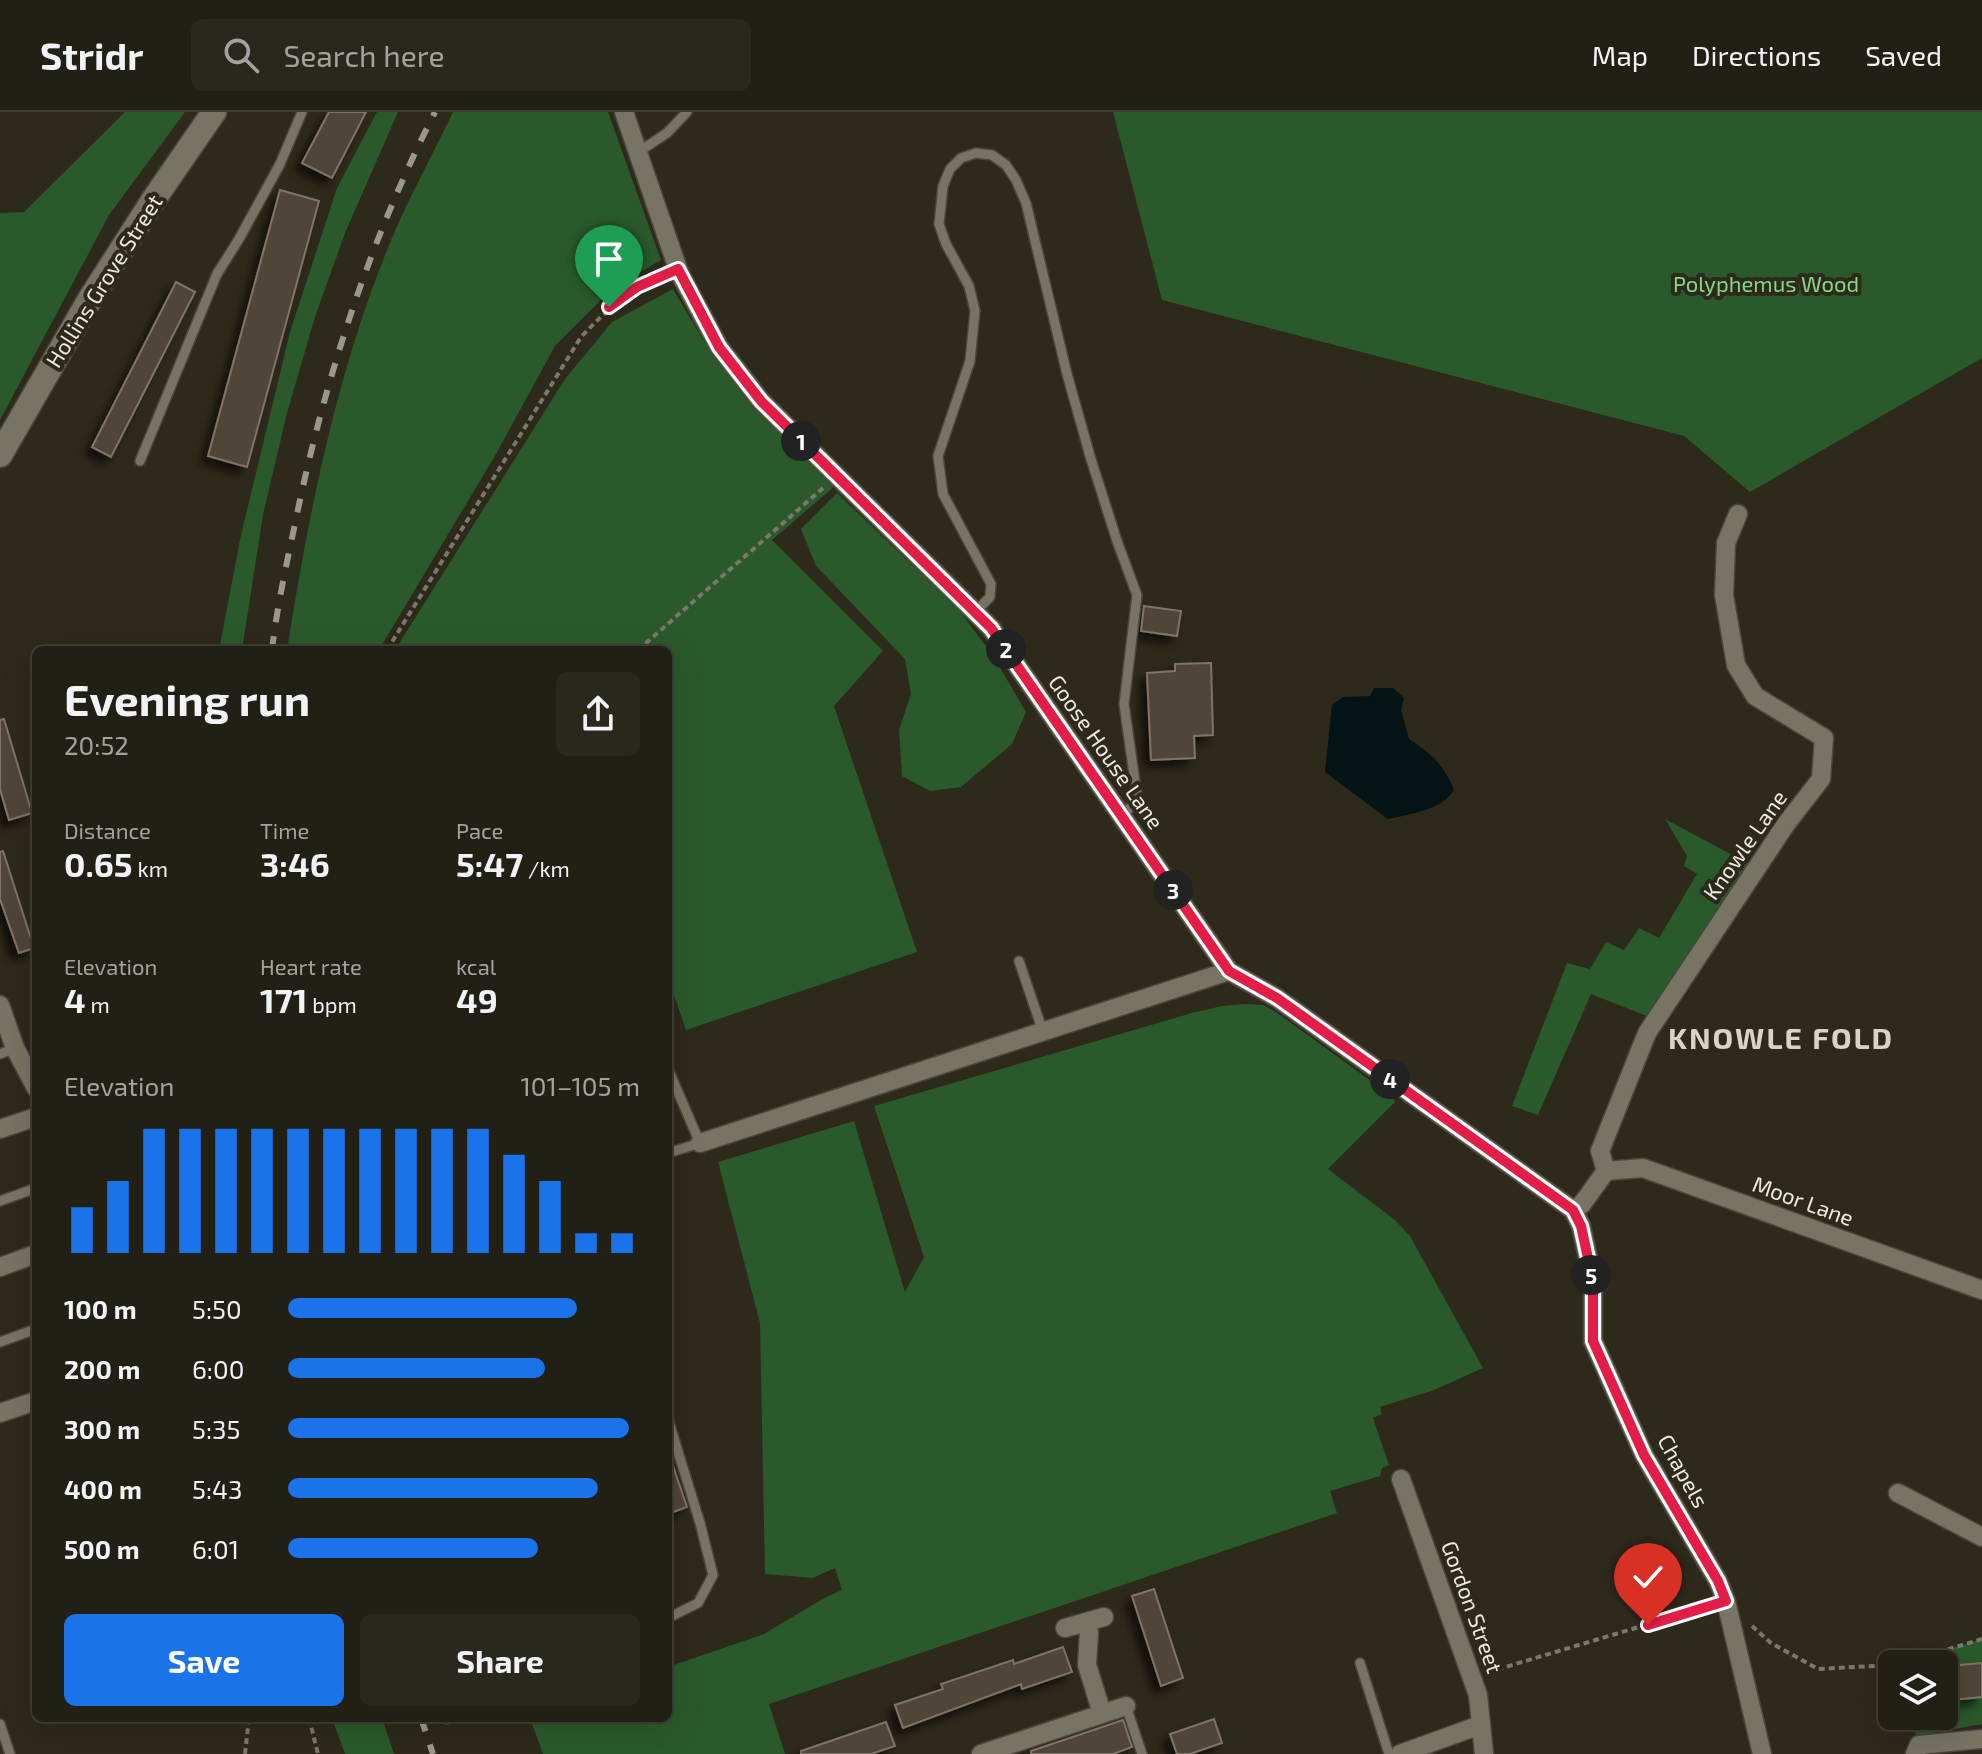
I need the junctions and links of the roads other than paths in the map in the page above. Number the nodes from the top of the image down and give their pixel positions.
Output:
1 (214, 112) edge
2 (302, 112) edge
3 (624, 112) edge
4 (687, 112) edge
5 (637, 153) junction
6 (0, 455) edge
7 (140, 461) dead end
8 (1738, 514) dead end
9 (975, 612) junction
10 (1121, 816) junction
11 (1019, 961) dead end
12 (1229, 971) junction
13 (0, 1005) edge
14 (1043, 1032) junction
15 (8, 1051) edge
16 (672, 1078) edge
17 (32, 1083) edge
18 (32, 1118) edge
19 (0, 1129) edge
20 (700, 1143) junction
21 (672, 1152) edge
22 (1606, 1171) junction
23 (32, 1189) edge
24 (0, 1201) edge
25 (1573, 1210) junction
26 (32, 1255) edge
27 (0, 1267) edge
28 (1982, 1290) edge
29 (32, 1330) edge
30 (0, 1342) edge
31 (32, 1402) edge
32 (0, 1413) edge
33 (672, 1432) edge
34 (1401, 1479) dead end
35 (1898, 1493) dead end
36 (1982, 1537) edge
37 (672, 1616) edge
38 (1104, 1617) dead end
39 (1085, 1623) junction
40 (1065, 1628) dead end
41 (1360, 1663) dead end
42 (1126, 1706) joint
43 (1102, 1713) junction
44 (0, 1724) edge
45 (1480, 1725) junction
46 (1982, 1739) edge
47 (10, 1754) edge
48 (981, 1754) edge
49 (1142, 1754) edge
50 (1389, 1754) edge
51 (1400, 1754) edge
52 (1484, 1754) edge
53 (1762, 1754) edge
54 (1915, 1754) edge

1 - 6 street, Hollins Grove Street
2 - 7 lane
3 - 5 street, Goose House Lane
4 - 5 lane
5 - 9 street, Goose House Lane
8 - 22 street, Knowle Lane
9 - 10 street, Goose House Lane
9 - 10 lane
10 - 12 street, Goose House Lane
11 - 14 lane
12 - 14 street
12 - 25 street, Goose House Lane
13 - 15 street
14 - 20 street
15 - 17 street
16 - 20 lane
18 - 19 street
20 - 21 lane
22 - 25 street
22 - 28 street, Moor Lane
23 - 24 lane
25 - 53 street, Chapels
26 - 27 street
29 - 30 lane
31 - 32 street
33 - 37 lane
34 - 45 street, Gordon Street
35 - 36 street
38 - 39 street
39 - 40 street
39 - 43 street
41 - 50 lane
42 - 43 street
42 - 49 lane
43 - 48 street
44 - 47 lane
45 - 51 street
45 - 52 street, Gordon Street
46 - 54 street

